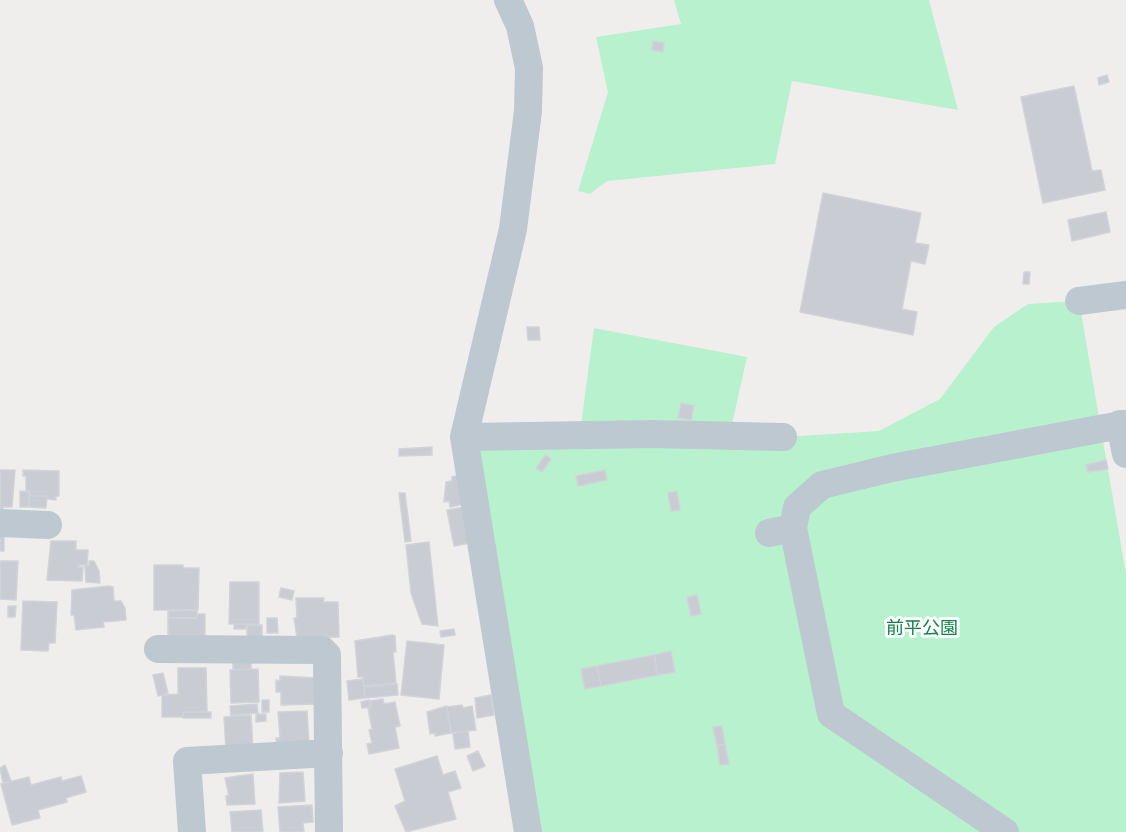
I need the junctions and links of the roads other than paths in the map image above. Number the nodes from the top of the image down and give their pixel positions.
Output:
1 (508, 0) edge
2 (1126, 295) edge
3 (1079, 301) dead end
4 (1123, 424) edge
5 (464, 437) junction
6 (783, 437) dead end
7 (1126, 454) edge
8 (0, 523) edge
9 (48, 525) dead end
10 (158, 649) dead end
11 (329, 753) junction
12 (192, 832) edge
13 (329, 832) edge
14 (528, 832) edge
15 (1005, 832) edge

1 - 5 street
2 - 3 street
4 - 7 street
4 - 15 street
5 - 6 street
5 - 14 street
8 - 9 street
10 - 11 street
11 - 12 street
11 - 13 street

